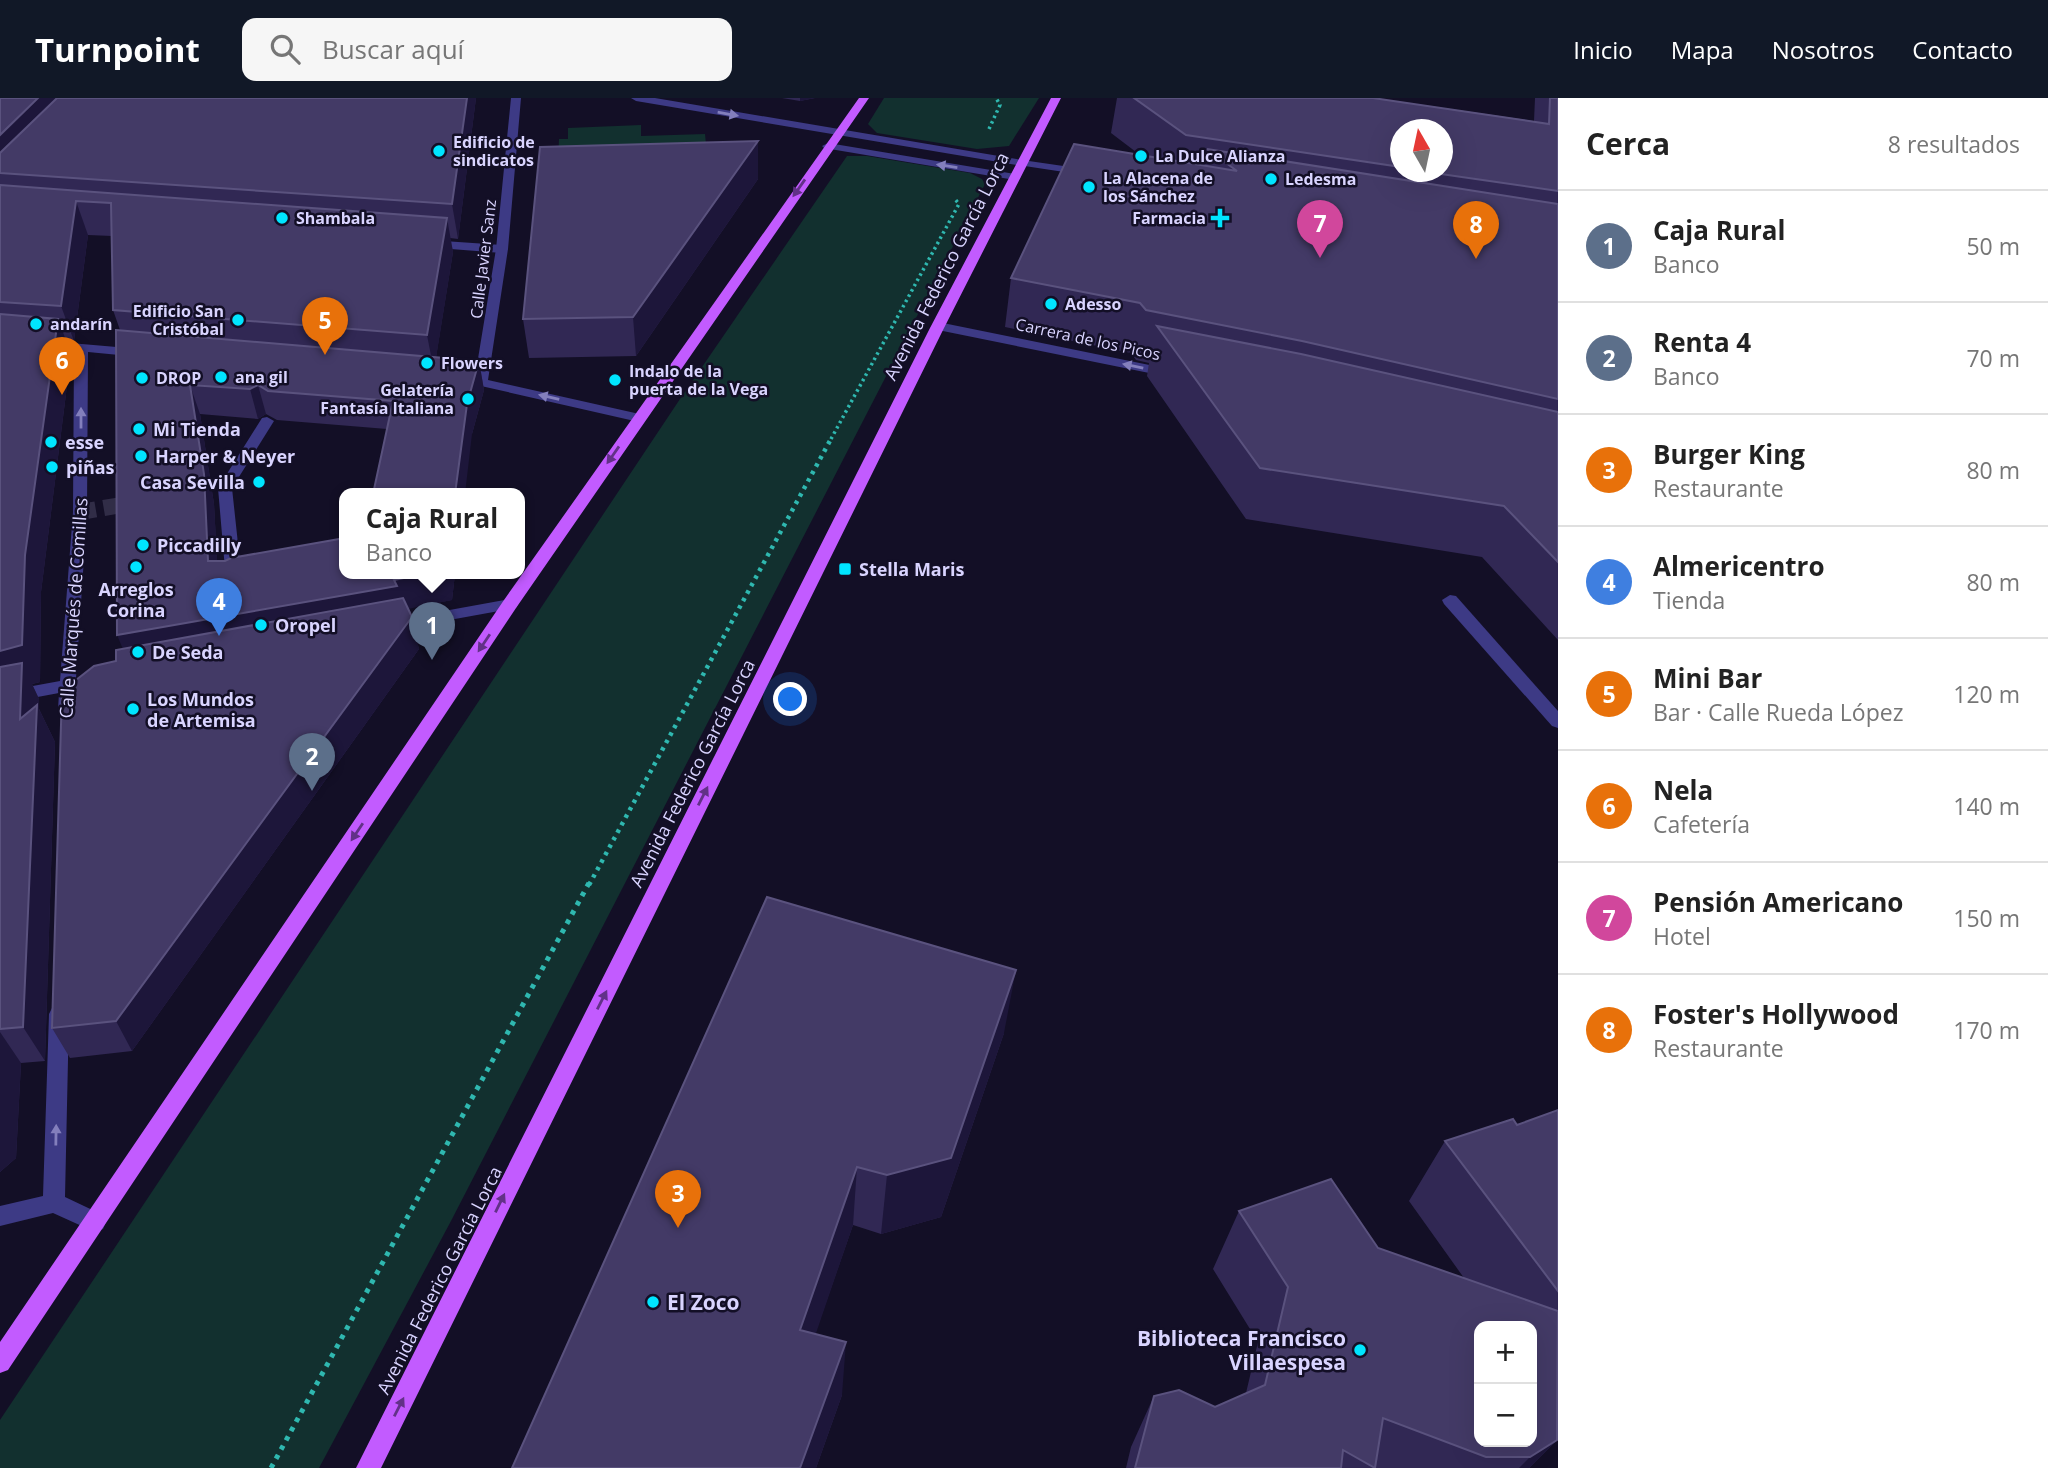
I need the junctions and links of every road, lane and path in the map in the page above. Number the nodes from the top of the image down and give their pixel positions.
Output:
1 (636, 98) edge
2 (864, 98) edge
3 (996, 98) edge
4 (1056, 98) edge
5 (520, 100) edge
6 (986, 131) dead end
7 (834, 139) junction
8 (1018, 170) junction
9 (1101, 174) edge
10 (948, 193) dead end
11 (421, 243) edge
12 (502, 249) junction
13 (939, 326) junction
14 (54, 346) edge
15 (82, 348) junction
16 (150, 354) edge
17 (1184, 376) edge
18 (440, 378) edge
19 (481, 382) junction
20 (639, 418) junction
21 (267, 421) edge
22 (234, 584) edge
23 (1450, 600) dead end
24 (510, 604) junction
25 (374, 628) edge
26 (93, 681) edge
27 (67, 686) junction
28 (0, 698) edge
29 (1558, 722) edge
30 (66, 728) edge
31 (60, 993) edge
32 (54, 1203) junction
33 (0, 1216) edge
34 (95, 1222) junction
35 (0, 1362) edge
36 (271, 1468) edge
37 (368, 1468) edge

1 -> 7 street
2 - 7 main road
3 - 6 path
4 - 8 main road, Avenida Federico García Lorca
5 - 12 street, Calle Javier Sanz
7 - 8 street
7 -> 20 main road
8 - 9 street
8 - 13 main road, Avenida Federico García Lorca
10 - 36 path
11 - 12 street
12 - 19 street, Calle Javier Sanz
17 -> 13 street, Carrera de los Picos
37 -> 13 main road, Avenida Federico García Lorca
14 - 15 street
15 - 16 street
27 -> 15 street, Calle Marqués de Comillas
18 - 19 street
20 -> 19 street
20 -> 24 main road
21 - 22 street
23 - 29 street
24 - 25 street
24 -> 34 main road
26 - 27 street
27 - 28 street
27 - 30 street, Calle Marqués de Comillas
32 -> 31 street
32 - 33 street
32 - 34 street
34 - 35 main road

